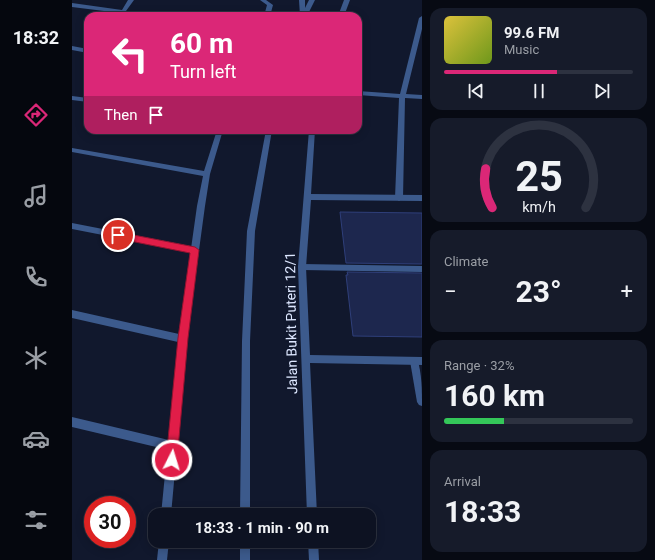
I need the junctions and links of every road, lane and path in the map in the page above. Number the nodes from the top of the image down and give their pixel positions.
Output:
1 (131, 0) edge
2 (263, 0) edge
3 (302, 0) edge
4 (312, 0) edge
5 (347, 0) edge
6 (72, 5) edge
7 (111, 12) edge
8 (123, 12) edge
9 (268, 12) edge
10 (303, 12) edge
11 (305, 12) edge
12 (342, 12) edge
13 (422, 18) edge
14 (72, 48) edge
15 (84, 50) edge
16 (362, 93) edge
17 (402, 96) junction
18 (422, 97) edge
19 (72, 98) edge
20 (84, 100) edge
21 (219, 134) edge
22 (268, 134) edge
23 (312, 134) edge
24 (72, 150) edge
25 (207, 174) junction
26 (307, 197) junction
27 (399, 198) junction
28 (422, 198) edge
29 (72, 226) edge
30 (195, 250) junction
31 (302, 267) junction
32 (422, 269) edge
33 (72, 314) edge
34 (183, 338) junction
35 (305, 359) junction
36 (418, 361) edge
37 (422, 402) edge
38 (72, 422) edge
39 (173, 446) junction
40 (167, 508) edge
41 (245, 508) edge
42 (312, 508) edge
43 (163, 548) edge
44 (245, 548) edge
45 (313, 548) edge
46 (162, 560) edge
47 (245, 560) edge
48 (314, 560) edge

1 - 8 street
2 - 9 street
3 - 10 street
4 - 11 street
5 - 12 street
6 - 7 street
13 - 17 street
14 - 15 street
16 - 17 street
17 - 18 street
17 - 27 street
19 - 20 street
21 - 25 street
22 - 41 street
23 - 26 street, Jalan Bukit Puteri 12/1
24 - 25 street
25 - 30 street
26 - 27 street
26 - 31 street, Jalan Bukit Puteri 12/1
27 - 28 street
29 - 30 street
30 - 34 street
31 - 32 street
31 - 35 street, Jalan Bukit Puteri 12/1
33 - 34 street
34 - 39 street
35 - 36 street
35 - 42 street, Jalan Bukit Puteri 12/1
36 - 37 street
38 - 39 street
39 - 40 street
43 - 46 street
44 - 47 street
45 - 48 street

